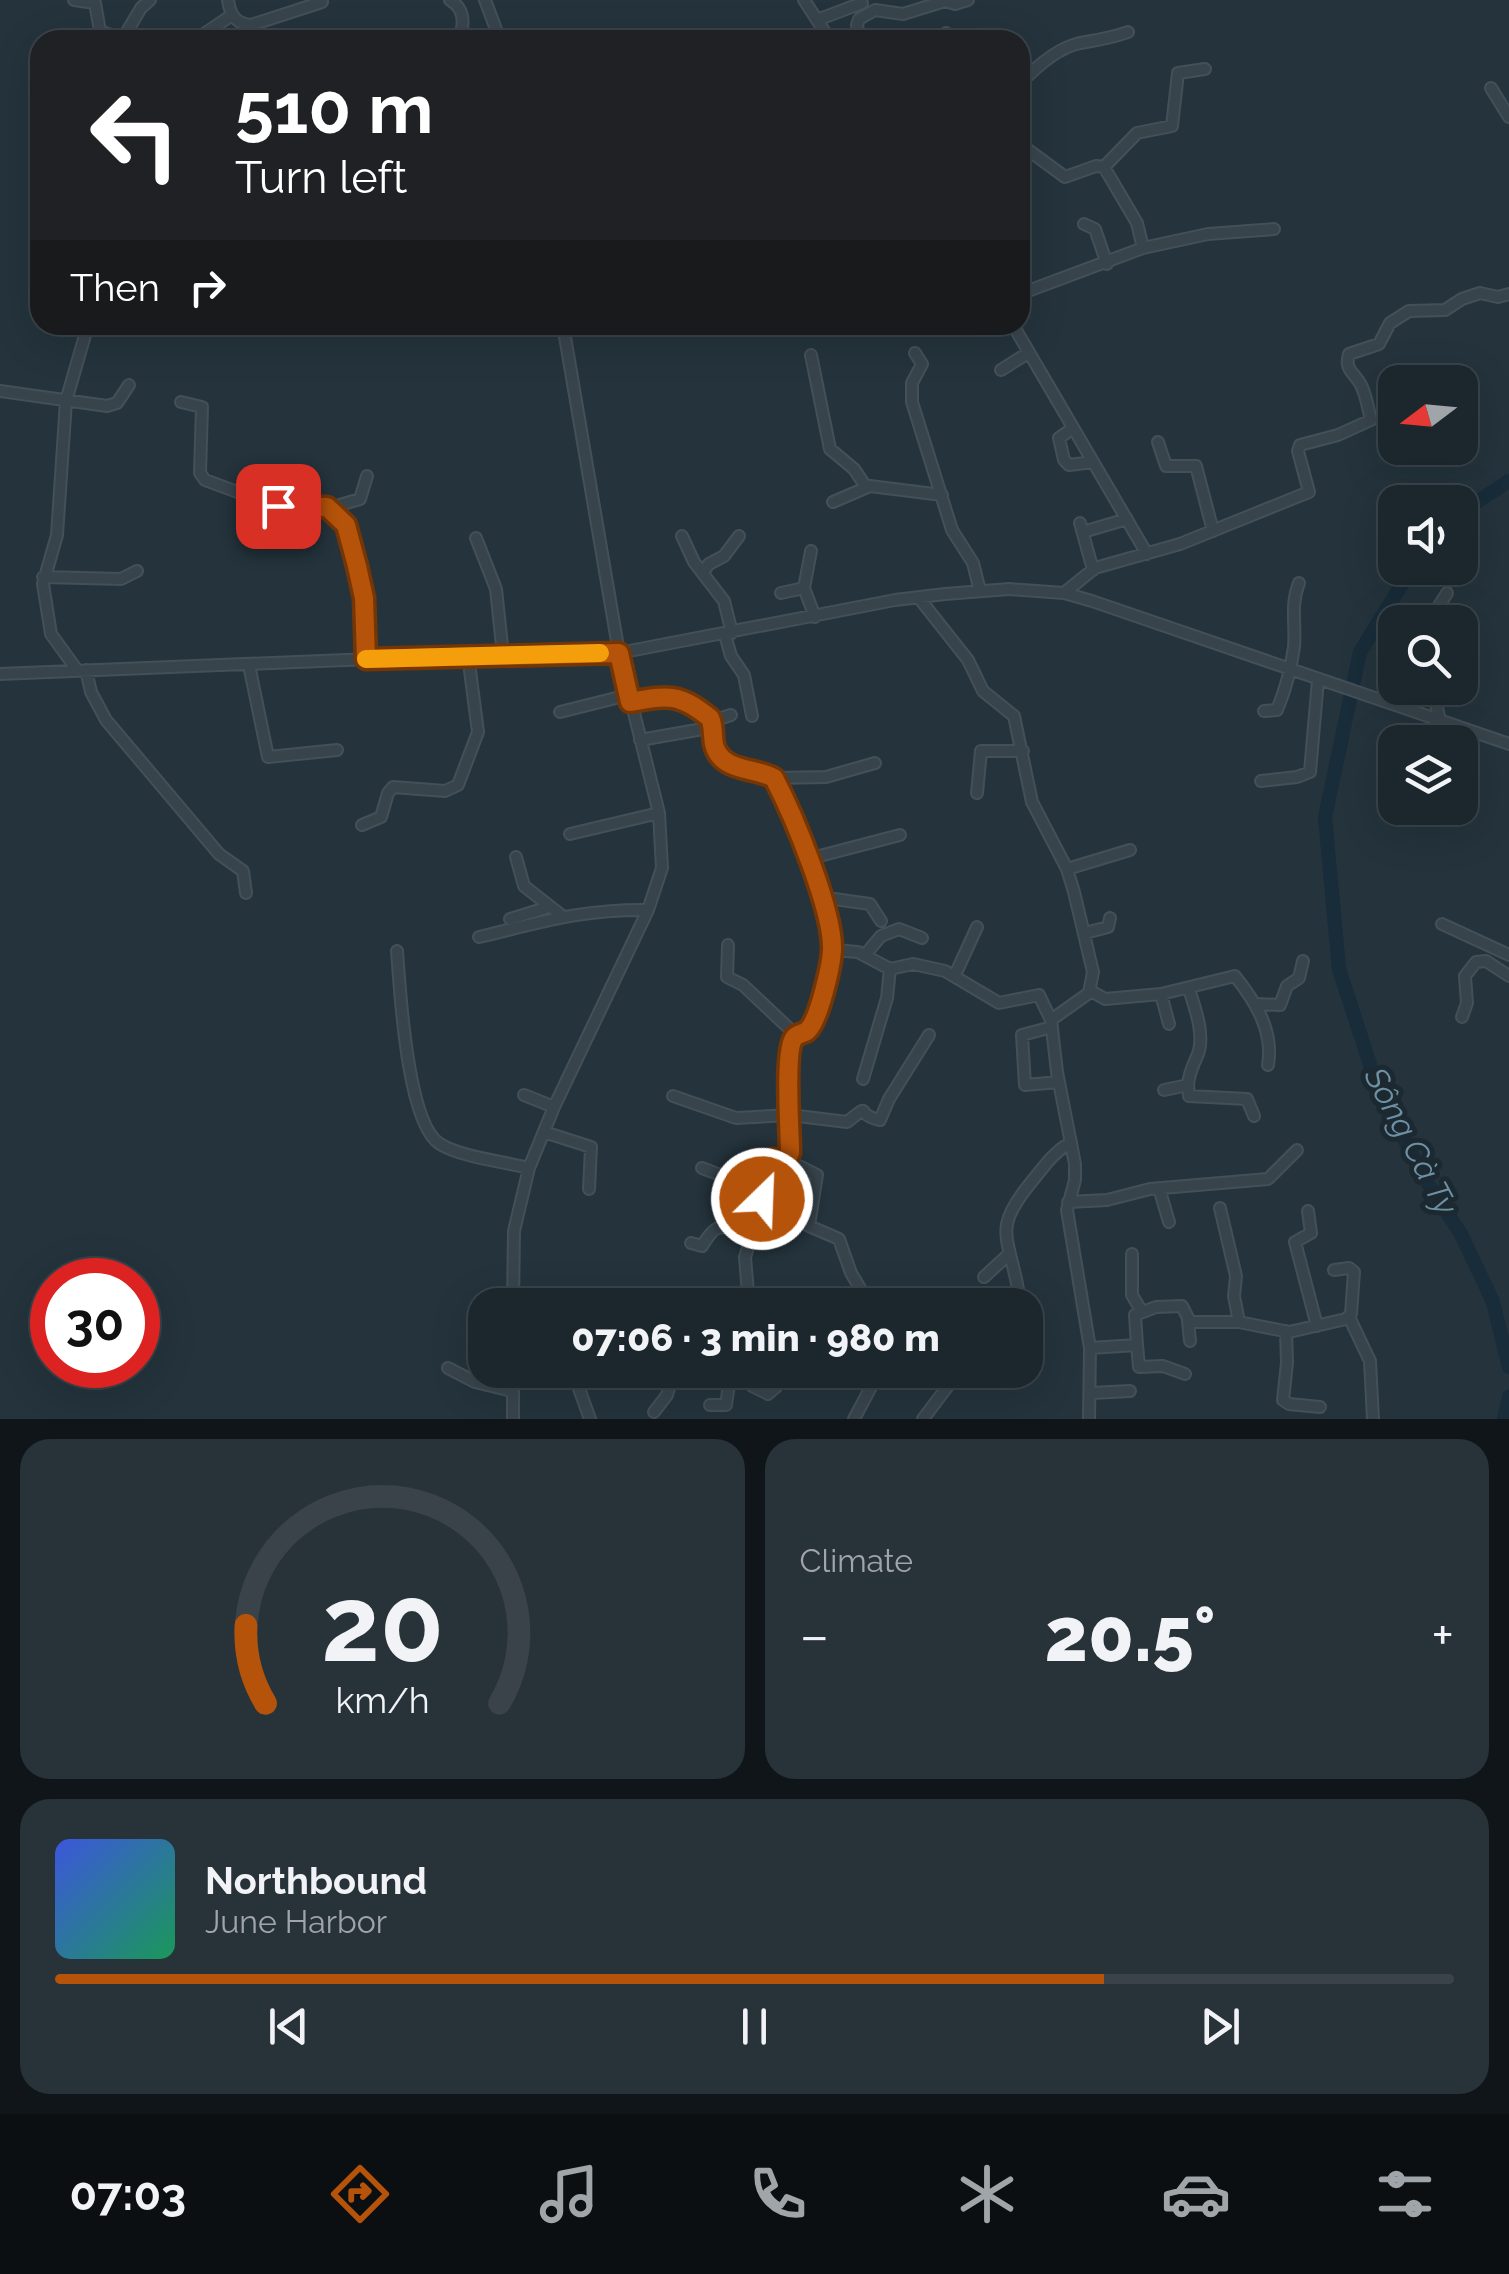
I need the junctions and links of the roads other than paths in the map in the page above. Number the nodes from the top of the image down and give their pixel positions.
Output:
1 (74, 0) edge
2 (150, 0) edge
3 (228, 0) edge
4 (450, 0) edge
5 (485, 0) edge
6 (804, 0) edge
7 (968, 0) edge
8 (322, 2) edge
9 (862, 4) dead end
10 (232, 15) junction
11 (817, 20) junction
12 (100, 30) edge
13 (128, 30) edge
14 (210, 30) edge
15 (460, 30) edge
16 (496, 30) edge
17 (824, 30) edge
18 (857, 30) edge
19 (1128, 32) dead end
20 (1205, 69) dead end
21 (1030, 73) edge
22 (1492, 88) dead end
23 (1509, 117) edge
24 (1030, 151) edge
25 (1104, 167) junction
26 (1084, 224) dead end
27 (1274, 230) dead end
28 (1143, 248) junction
29 (1107, 264) junction
30 (1030, 291) edge
31 (1509, 294) edge
32 (85, 335) edge
33 (565, 335) edge
34 (1018, 335) edge
35 (916, 353) dead end
36 (1028, 353) junction
37 (812, 355) dead end
38 (1000, 370) dead end
39 (129, 385) dead end
40 (0, 391) edge
41 (66, 401) junction
42 (181, 402) dead end
43 (1073, 428) junction
44 (1158, 442) dead end
45 (1093, 462) junction
46 (368, 476) dead end
47 (866, 487) junction
48 (942, 495) junction
49 (833, 502) dead end
50 (330, 508) junction
51 (1127, 518) junction
52 (1213, 530) junction
53 (682, 536) dead end
54 (739, 536) dead end
55 (476, 538) dead end
56 (811, 551) dead end
57 (1147, 554) junction
58 (1092, 570) junction
59 (137, 571) dead end
60 (703, 572) junction
61 (43, 577) junction
62 (1299, 583) dead end
63 (804, 588) junction
64 (980, 591) junction
65 (1064, 592) junction
66 (781, 593) dead end
67 (1447, 593) dead end
68 (919, 598) junction
69 (1440, 605) edge
70 (814, 617) junction
71 (729, 634) junction
72 (619, 653) junction
73 (468, 655) junction
74 (503, 655) junction
75 (366, 659) junction
76 (249, 665) junction
77 (82, 670) junction
78 (1290, 670) junction
79 (0, 674) edge
80 (1321, 681) junction
81 (629, 698) junction
82 (1436, 705) edge
83 (1264, 711) dead end
84 (560, 712) dead end
85 (730, 715) dead end
86 (752, 716) dead end
87 (1439, 720) junction
88 (713, 724) junction
89 (1436, 725) edge
90 (640, 740) junction
91 (1509, 744) edge
92 (337, 750) dead end
93 (1023, 751) junction
94 (876, 763) dead end
95 (774, 778) junction
96 (1262, 781) dead end
97 (976, 794) dead end
98 (659, 813) junction
99 (362, 825) dead end
100 (570, 834) dead end
101 (900, 835) dead end
102 (1130, 850) dead end
103 (516, 857) dead end
104 (808, 859) junction
105 (1067, 869) junction
106 (246, 894) dead end
107 (820, 898) junction
108 (548, 907) junction
109 (648, 910) junction
110 (561, 915) junction
111 (1110, 918) dead end
112 (510, 919) dead end
113 (881, 921) dead end
114 (1442, 924) dead end
115 (978, 927) dead end
116 (1084, 934) junction
117 (479, 937) dead end
118 (922, 938) dead end
119 (728, 946) dead end
120 (832, 950) junction
121 (397, 952) dead end
122 (1509, 954) edge
123 (864, 955) junction
124 (1303, 961) dead end
125 (890, 969) junction
126 (955, 976) junction
127 (1509, 976) edge
128 (1189, 989) junction
129 (1091, 991) junction
130 (1161, 994) junction
131 (1255, 1004) junction
132 (1462, 1017) dead end
133 (1052, 1024) junction
134 (1169, 1024) dead end
135 (929, 1035) dead end
136 (797, 1036) junction
137 (1268, 1064) dead end
138 (863, 1079) dead end
139 (1058, 1082) junction
140 (1188, 1085) junction
141 (1164, 1090) dead end
142 (524, 1095) dead end
143 (674, 1096) dead end
144 (554, 1107) junction
145 (790, 1115) junction
146 (1254, 1116) dead end
147 (544, 1132) junction
148 (1072, 1142) junction
149 (1297, 1150) dead end
150 (787, 1160) junction
151 (530, 1168) junction
152 (702, 1168) dead end
153 (763, 1184) junction
154 (1159, 1188) junction
155 (588, 1190) dead end
156 (1068, 1202) junction
157 (1220, 1208) dead end
158 (1308, 1211) dead end
159 (1169, 1222) dead end
160 (751, 1233) junction
161 (691, 1242) dead end
162 (1132, 1254) dead end
163 (1008, 1255) junction
164 (1334, 1270) dead end
165 (984, 1277) dead end
166 (514, 1288) edge
167 (747, 1288) edge
168 (860, 1288) edge
169 (1018, 1288) edge
170 (1142, 1312) junction
171 (1349, 1317) junction
172 (1188, 1320) junction
173 (1239, 1322) junction
174 (1317, 1326) junction
175 (1286, 1331) junction
176 (1190, 1341) dead end
177 (1137, 1346) junction
178 (1090, 1348) junction
179 (448, 1368) dead end
180 (1185, 1374) dead end
181 (580, 1388) edge
182 (669, 1388) edge
183 (729, 1388) edge
184 (871, 1388) edge
185 (946, 1388) edge
186 (512, 1390) joint
187 (1130, 1391) dead end
188 (1092, 1392) junction
189 (1289, 1404) junction
190 (710, 1405) dead end
191 (1320, 1407) dead end
192 (654, 1412) dead end
193 (513, 1419) edge
194 (590, 1419) edge
195 (854, 1419) edge
196 (923, 1419) edge
197 (1089, 1419) edge
198 (1290, 1419) edge
199 (1373, 1419) edge

1 - 12 street
2 - 13 street
3 - 10 street
4 - 15 street
5 - 16 street
6 - 11 street
7 - 18 street
8 - 10 street
9 - 11 street
10 - 14 street
11 - 17 street
19 - 21 street
20 - 25 street
22 - 23 street
24 - 25 street
25 - 28 street
26 - 29 street
27 - 28 street
28 - 29 street
29 - 30 street
31 - 52 street
32 - 41 street
33 - 72 street
34 - 36 street
35 - 48 street
36 - 38 street
36 - 43 street
37 - 47 street
39 - 41 street
40 - 41 street
41 - 61 street
42 - 50 street
43 - 45 street
43 - 45 street
44 - 52 street
45 - 51 street
46 - 50 street
47 - 48 street
47 - 49 street
48 - 64 street
50 - 75 street
51 - 57 street
51 - 58 street
52 - 57 street
53 - 60 street
54 - 60 street
55 - 74 street
56 - 63 street
57 - 58 street
58 - 65 street
59 - 61 street
60 - 71 street
61 - 77 street
62 - 78 street
63 - 66 street
63 - 70 street
64 - 65 street
64 - 68 street
65 - 78 street
67 - 69 street
68 - 70 street
68 - 93 street
70 - 71 street
71 - 72 street
71 - 86 street
72 - 74 street
72 - 81 street
73 - 74 street
73 - 75 street
73 - 99 street
75 - 76 street
76 - 77 street
76 - 92 street
77 - 79 street
77 - 106 street
78 - 80 street
78 - 83 street
80 - 87 street
80 - 96 street
81 - 84 street
81 - 88 street
81 - 90 street
82 - 87 street
85 - 88 street
87 - 89 street
87 - 91 street
88 - 90 street
88 - 95 street
90 - 98 street
93 - 97 street
93 - 105 street
94 - 95 street
95 - 104 street
98 - 100 street
98 - 109 street
101 - 104 street
102 - 105 street
103 - 108 street
104 - 107 street
105 - 116 street
107 - 113 street
107 - 120 street
108 - 110 street
108 - 112 street
109 - 110 street
109 - 144 street
110 - 117 street
111 - 116 street
114 - 122 street
115 - 126 street
116 - 129 street
118 - 123 street
119 - 136 street
120 - 123 street
120 - 136 street
121 - 151 street
123 - 125 street
124 - 131 street
125 - 126 street
125 - 138 street
126 - 133 street
127 - 132 street
128 - 130 street
128 - 131 street
128 - 140 street
129 - 130 street
129 - 133 street
130 - 134 street
131 - 137 street
133 - 139 street
133 - 139 street
135 - 145 street
136 - 145 street
139 - 148 street
140 - 141 street
140 - 146 street
142 - 144 street
143 - 145 street
144 - 147 street
145 - 150 street
147 - 151 street
147 - 155 street
148 - 156 street
148 - 163 street
149 - 154 street
150 - 153 street
150 - 168 street
151 - 166 street
152 - 153 street
153 - 160 street
154 - 156 street
154 - 159 street
156 - 178 street
157 - 173 street
158 - 174 street
160 - 161 street
160 - 167 street
162 - 170 street
163 - 165 street
163 - 169 street
164 - 171 street
170 - 172 street
170 - 177 street
171 - 174 street
171 - 199 street
172 - 173 street
172 - 176 street
173 - 175 street
174 - 175 street
175 - 189 street
177 - 178 street
177 - 180 street
178 - 188 street
179 - 186 street
181 - 194 street
182 - 192 street
183 - 190 street
184 - 195 street
185 - 196 street
186 - 193 street
187 - 188 street
188 - 197 street
189 - 191 street
189 - 198 street

